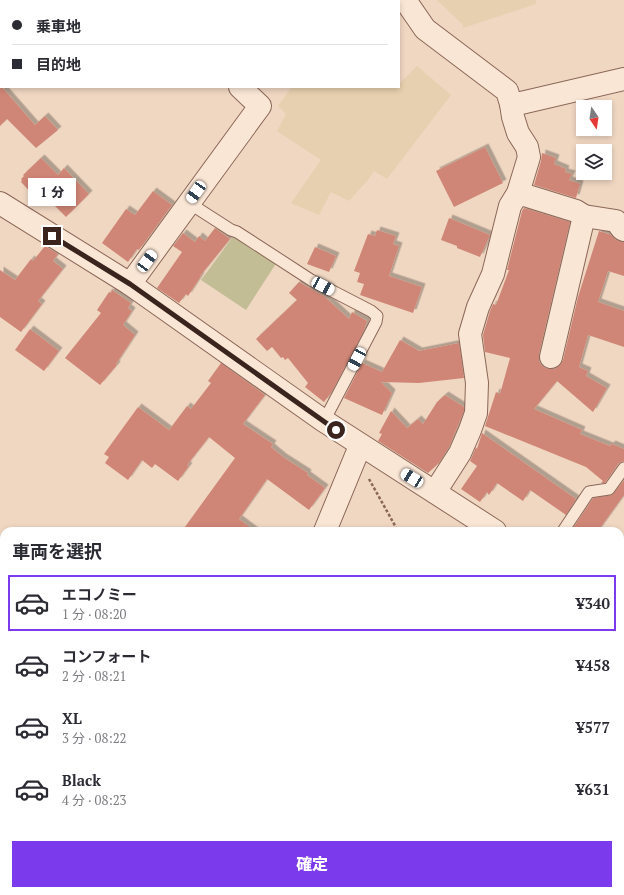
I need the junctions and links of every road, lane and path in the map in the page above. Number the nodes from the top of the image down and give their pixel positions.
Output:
1 (405, 0) edge
2 (624, 79) edge
3 (241, 88) edge
4 (511, 104) junction
5 (518, 192) junction
6 (0, 203) edge
7 (189, 203) junction
8 (584, 216) junction
9 (621, 224) edge
10 (130, 284) junction
11 (551, 357) dead end
12 (324, 422) junction
13 (358, 450) junction
14 (624, 468) edge
15 (435, 492) junction
16 (327, 527) edge
17 (396, 527) edge
18 (489, 527) edge
19 (566, 527) edge

1 - 4 street
2 - 4 street
3 - 7 street
4 - 5 street
5 - 8 street
5 - 15 street
6 - 10 street
7 - 10 street
7 - 12 lane
8 - 9 street
8 - 11 street
10 - 12 street
12 - 13 street
13 - 15 street
13 - 16 street
13 - 17 path
14 - 19 lane
15 - 18 street

